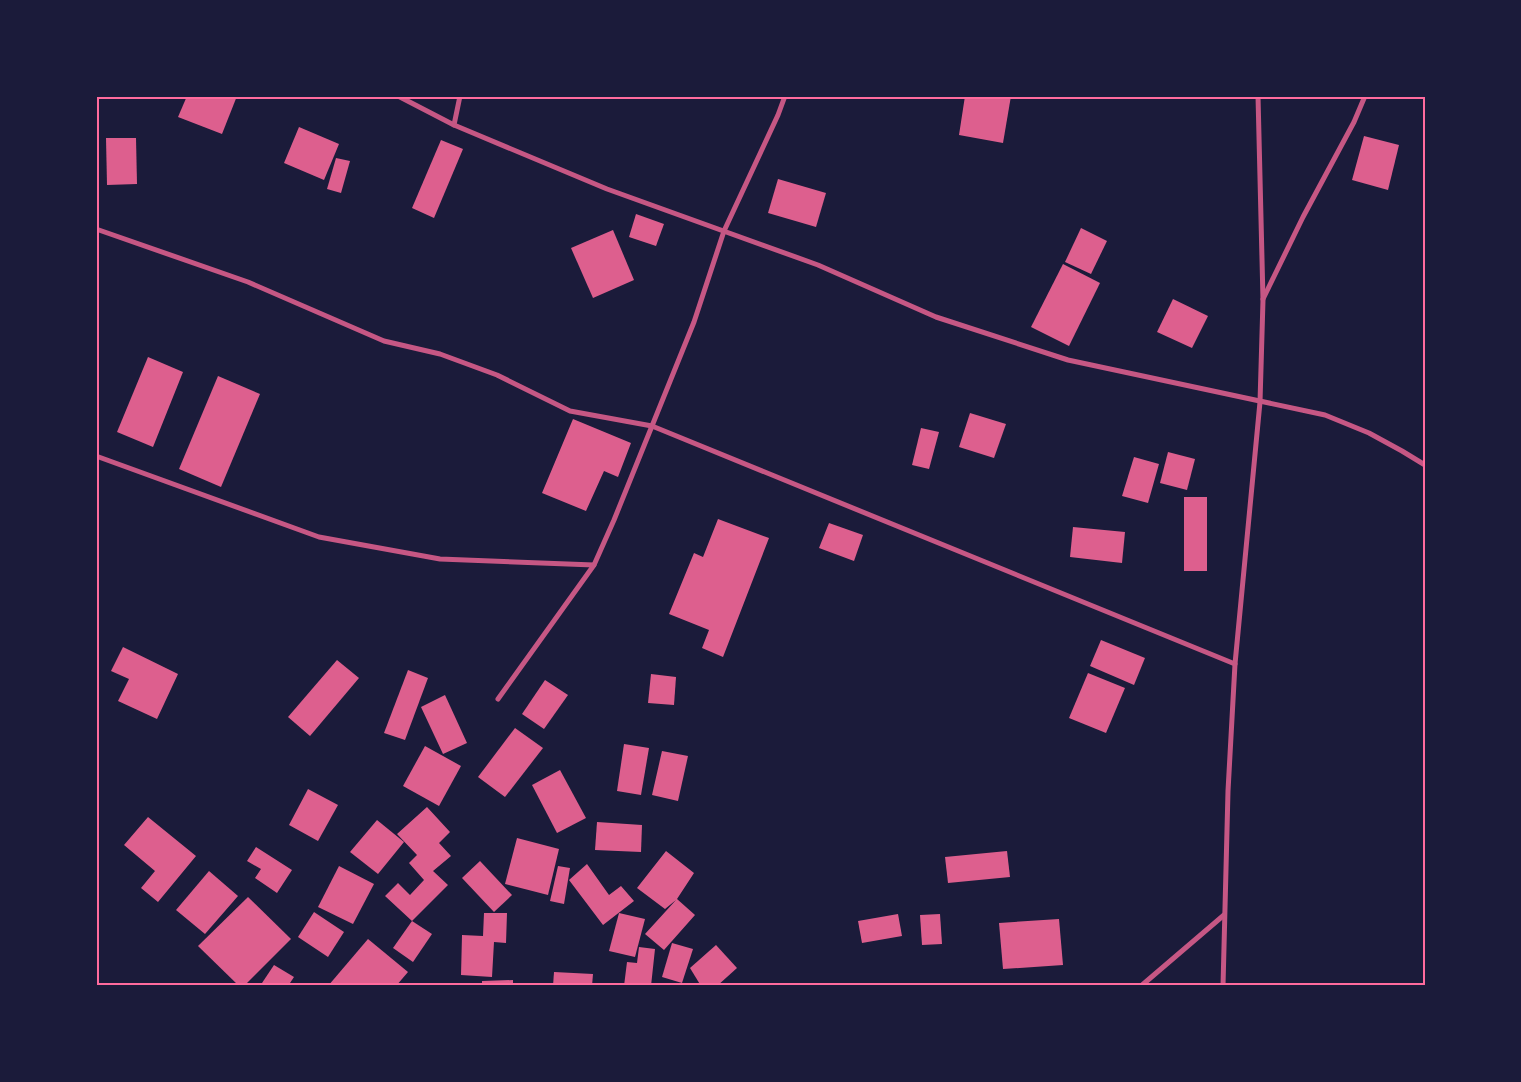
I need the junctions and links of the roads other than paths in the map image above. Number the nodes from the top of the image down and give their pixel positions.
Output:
1 (398, 96) edge
2 (460, 96) edge
3 (785, 96) edge
4 (1258, 96) edge
5 (1365, 96) edge
6 (454, 125) junction
7 (96, 229) edge
8 (724, 231) junction
9 (1263, 300) junction
10 (1260, 402) junction
11 (652, 426) junction
12 (96, 456) edge
13 (1425, 466) edge
14 (594, 565) junction
15 (1235, 664) junction
16 (498, 699) dead end
17 (1224, 915) junction
18 (1141, 986) edge
19 (1222, 986) edge

1 - 6 street
2 - 6 street
3 - 8 street
4 - 9 street
5 - 9 street
6 - 8 street
7 - 11 street
8 - 10 street
8 - 11 street
9 - 10 street
10 - 13 street
10 - 15 street
11 - 14 street
11 - 15 street
12 - 14 street
14 - 16 street
15 - 17 street
17 - 18 street
17 - 19 street

